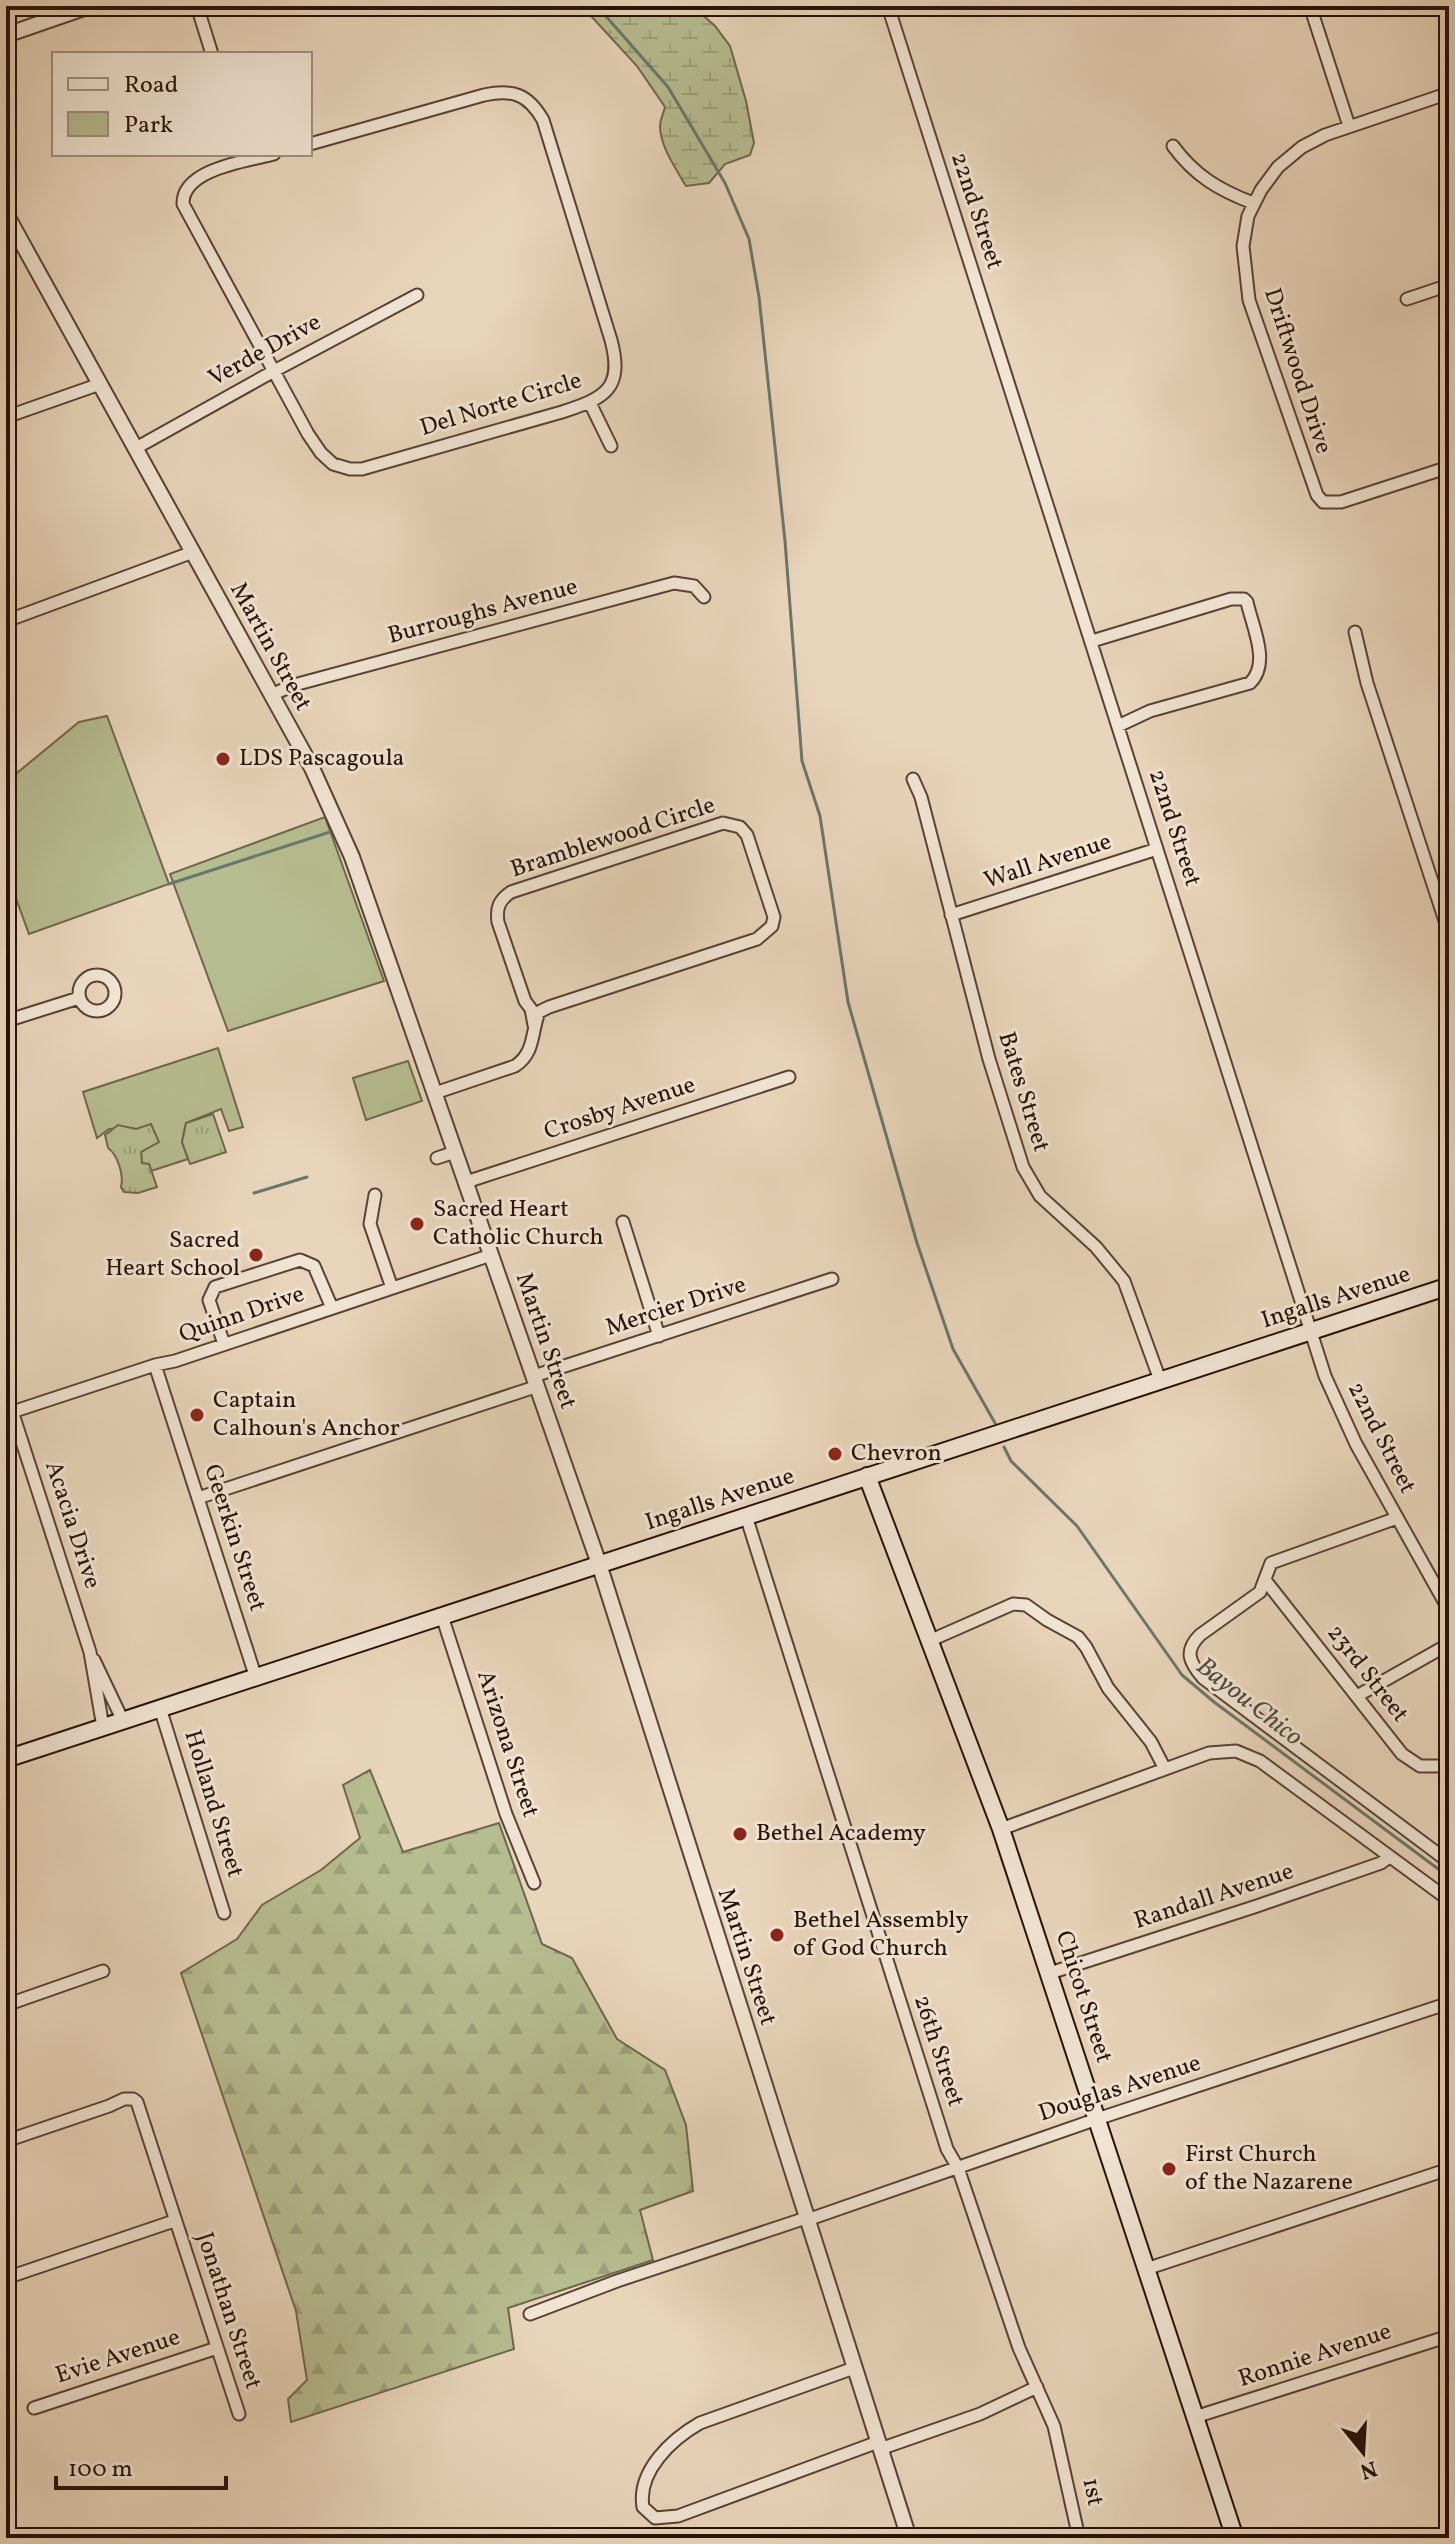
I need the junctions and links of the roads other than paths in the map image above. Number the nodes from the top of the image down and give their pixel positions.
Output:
1 (197, 6) edge
2 (888, 6) edge
3 (1310, 6) edge
4 (80, 8) edge
5 (6, 35) edge
6 (211, 52) edge
7 (1449, 93) edge
8 (1349, 126) junction
9 (312, 143) edge
10 (1173, 146) dead end
11 (241, 158) edge
12 (1253, 203) junction
13 (6, 214) edge
14 (1449, 285) edge
15 (417, 295) dead end
16 (1407, 299) dead end
17 (274, 371) junction
18 (100, 384) junction
19 (590, 403) junction
20 (6, 417) edge
21 (611, 446) dead end
22 (136, 448) junction
23 (1449, 467) edge
24 (193, 552) junction
25 (704, 597) dead end
26 (6, 621) edge
27 (1355, 632) dead end
28 (1092, 641) junction
29 (271, 695) junction
30 (1118, 726) junction
31 (913, 779) dead end
32 (1157, 849) junction
33 (951, 915) junction
34 (1449, 933) edge
35 (79, 998) dead end
36 (535, 1010) junction
37 (6, 1021) edge
38 (789, 1077) dead end
39 (435, 1093) junction
40 (455, 1152) junction
41 (437, 1158) dead end
42 (466, 1182) junction
43 (375, 1195) dead end
44 (623, 1222) dead end
45 (491, 1255) junction
46 (832, 1279) dead end
47 (1449, 1286) edge
48 (392, 1288) junction
49 (332, 1308) junction
50 (1310, 1332) junction
51 (659, 1336) junction
52 (224, 1344) junction
53 (155, 1365) junction
54 (1160, 1380) junction
55 (536, 1381) junction
56 (9, 1412) edge
57 (867, 1476) junction
58 (198, 1498) junction
59 (746, 1516) junction
60 (1397, 1518) junction
61 (599, 1564) junction
62 (1265, 1580) junction
63 (1449, 1610) edge
64 (442, 1616) junction
65 (929, 1641) junction
66 (1449, 1644) edge
67 (90, 1652) junction
68 (256, 1678) junction
69 (1357, 1696) junction
70 (160, 1708) junction
71 (123, 1721) junction
72 (103, 1727) junction
73 (6, 1759) edge
74 (1449, 1766) edge
75 (1165, 1769) junction
76 (1001, 1829) junction
77 (1389, 1857) junction
78 (1449, 1862) edge
79 (534, 1883) dead end
80 (1449, 1900) edge
81 (224, 1913) dead end
82 (103, 1971) dead end
83 (1050, 1973) junction
84 (1449, 2003) edge
85 (6, 2005) edge
86 (1097, 2119) junction
87 (6, 2141) edge
88 (958, 2168) junction
89 (1449, 2169) edge
90 (806, 2219) junction
91 (174, 2221) junction
92 (1146, 2269) junction
93 (6, 2278) edge
94 (530, 2314) dead end
95 (1449, 2336) edge
96 (217, 2348) junction
97 (854, 2368) junction
98 (1037, 2387) junction
99 (34, 2408) dead end
100 (239, 2414) dead end
101 (1195, 2417) junction
102 (879, 2446) junction
103 (1062, 2454) joint
104 (909, 2538) edge
105 (1079, 2538) edge
106 (1235, 2538) edge

1 - 6 street
2 - 28 street, 22nd Street
3 - 8 street
4 - 5 street
7 - 8 street
8 - 12 street
9 - 19 street, Del Norte Circle
10 - 12 street
11 - 17 street, Del Norte Circle
12 - 23 street, Driftwood Drive
13 - 18 street, Martin Street
14 - 16 street
15 - 17 street, Verde Drive
17 - 19 street, Del Norte Circle
17 - 22 street, Verde Drive
18 - 20 street
18 - 22 street, Martin Street
19 - 21 street
22 - 24 street, Martin Street
24 - 26 street
24 - 29 street, Martin Street
25 - 29 street, Burroughs Avenue
27 - 34 street
28 - 30 street, 22nd Street
28 - 30 street
29 - 39 street, Martin Street
30 - 32 street, 22nd Street
31 - 33 street, Bates Street
32 - 33 street, Wall Avenue
32 - 50 street, 22nd Street
33 - 54 street, Bates Street
35 - 37 street
36 - 36 street, Bramblewood Circle
36 - 39 street, Bramblewood Circle
38 - 42 street, Crosby Avenue
39 - 40 street, Martin Street
40 - 41 street
40 - 42 street, Martin Street
42 - 45 street, Martin Street
43 - 48 street
44 - 51 street
45 - 48 street, Quinn Drive
45 - 55 street, Martin Street
46 - 51 street, Mercier Drive
47 - 50 main road, Ingalls Avenue
48 - 49 street, Quinn Drive
49 - 52 street, Quinn Drive
49 - 52 street
50 - 54 main road, Ingalls Avenue
50 - 60 street, 22nd Street
51 - 55 street, Mercier Drive
52 - 53 street, Quinn Drive
53 - 56 street, Quinn Drive
53 - 58 street, Geerkin Street
54 - 57 main road, Ingalls Avenue
55 - 58 street, Mercier Drive
55 - 61 street, Martin Street
56 - 67 street, Acacia Drive
57 - 59 main road, Ingalls Avenue
57 - 65 main road, Chicot Street
58 - 68 street, Geerkin Street
59 - 61 main road, Ingalls Avenue
59 - 88 street, 26th Street
60 - 62 street
60 - 63 street, 22nd Street
61 - 64 main road, Ingalls Avenue
61 - 90 street, Martin Street
62 - 69 street, 23rd Street
62 - 78 street
64 - 68 main road, Ingalls Avenue
64 - 79 street, Arizona Street
65 - 75 street
65 - 76 main road, Chicot Street
66 - 69 street
67 - 71 street, Acacia Drive
67 - 72 street, Acacia Drive
68 - 70 main road, Ingalls Avenue
69 - 74 street, 23rd Street
70 - 71 main road, Ingalls Avenue
70 - 81 street, Holland Street
71 - 72 main road, Ingalls Avenue
72 - 73 main road, Ingalls Avenue
75 - 76 street
75 - 77 street
76 - 83 main road, Chicot Street
77 - 80 street
77 - 83 street, Randall Avenue
82 - 85 street
83 - 86 main road, Chicot Street
84 - 86 street, Douglas Avenue
86 - 88 street, Douglas Avenue
86 - 92 main road, Chicot Street
87 - 91 street, Jonathan Street
88 - 90 street, Douglas Avenue
88 - 98 street, 26th Street
89 - 92 street
90 - 94 street, Douglas Avenue
90 - 97 street, Martin Street
91 - 93 street
91 - 96 street, Jonathan Street
92 - 101 main road, Chicot Street
95 - 101 street, Ronnie Avenue
96 - 99 street, Evie Avenue
96 - 100 street, Jonathan Street
97 - 102 street, Martin Street
97 - 102 street
98 - 102 street
98 - 103 street, 26th Street
101 - 106 main road, Chicot Street
102 - 104 street, Martin Street
103 - 105 street, 1st

